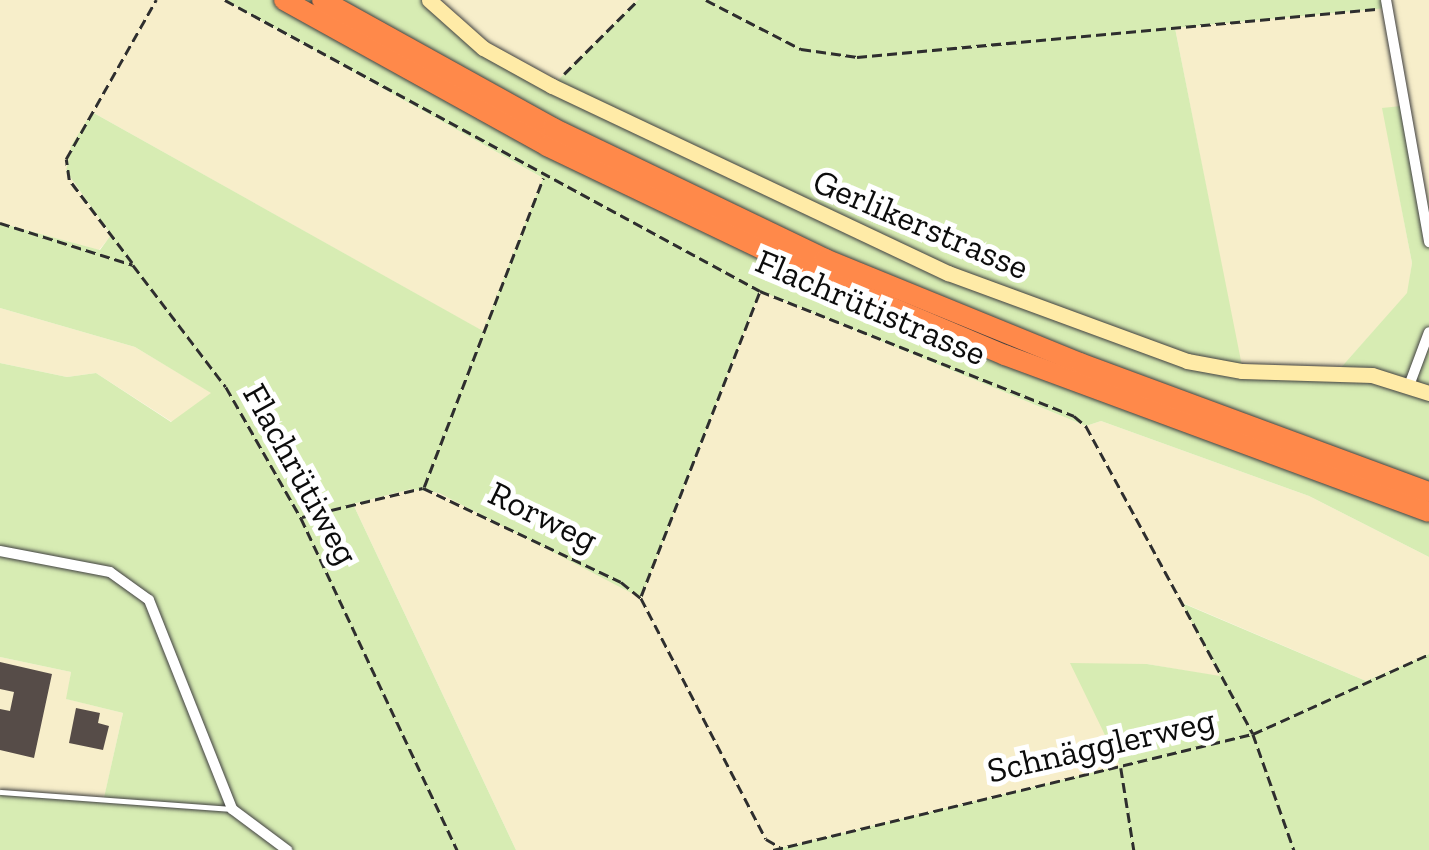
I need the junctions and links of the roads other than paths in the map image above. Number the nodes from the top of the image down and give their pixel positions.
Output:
1 (284, 0) edge
2 (322, 0) edge
3 (428, 0) edge
4 (1386, 4) edge
5 (1429, 242) edge
6 (1429, 332) edge
7 (1410, 383) junction
8 (1429, 393) edge
9 (1429, 492) edge
10 (1429, 512) edge
11 (0, 551) edge
12 (0, 792) edge
13 (232, 809) junction
14 (287, 850) edge

1 - 10 highway
2 - 9 highway
3 - 7 street, Gerlikerstrasse
4 - 5 street
6 - 7 street
7 - 8 street, Gerlikerstrasse
11 - 13 street
12 - 13 lane
13 - 14 street

